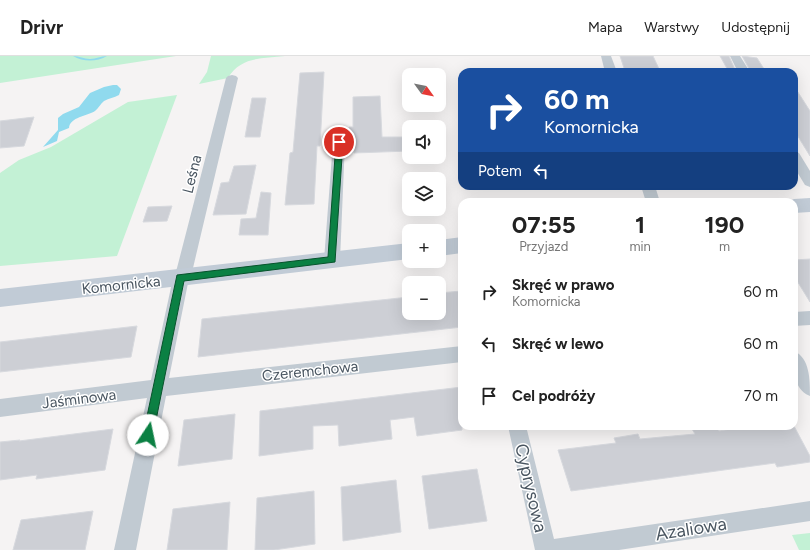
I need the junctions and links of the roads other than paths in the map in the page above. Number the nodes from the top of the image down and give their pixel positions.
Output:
1 (606, 56) edge
2 (735, 56) edge
3 (610, 68) edge
4 (742, 68) edge
5 (232, 78) dead end
6 (339, 142) dead end
7 (798, 162) edge
8 (810, 182) edge
9 (810, 205) edge
10 (798, 206) edge
11 (458, 246) edge
12 (446, 247) edge
13 (402, 252) edge
14 (332, 260) junction
15 (181, 278) junction
16 (0, 298) edge
17 (810, 318) edge
18 (798, 319) edge
19 (458, 354) edge
20 (798, 366) edge
21 (810, 387) edge
22 (158, 388) junction
23 (0, 408) edge
24 (517, 430) edge
25 (810, 511) edge
26 (125, 550) edge
27 (546, 550) edge
28 (549, 550) edge

1 - 3 street
2 - 4 street
5 - 15 street, Leśna
6 - 14 street
7 - 8 street
9 - 10 street
11 - 12 street
13 - 14 street, Komornicka
14 - 15 street, Komornicka
15 - 16 street, Komornicka
15 - 22 street, Leśna
17 - 18 street
19 - 22 street, Czeremchowa
20 - 21 street
22 - 23 street, Jaśminowa
22 - 26 street, Leśna
24 - 27 street, Cyprysowa
25 - 28 street, Azaliowa

